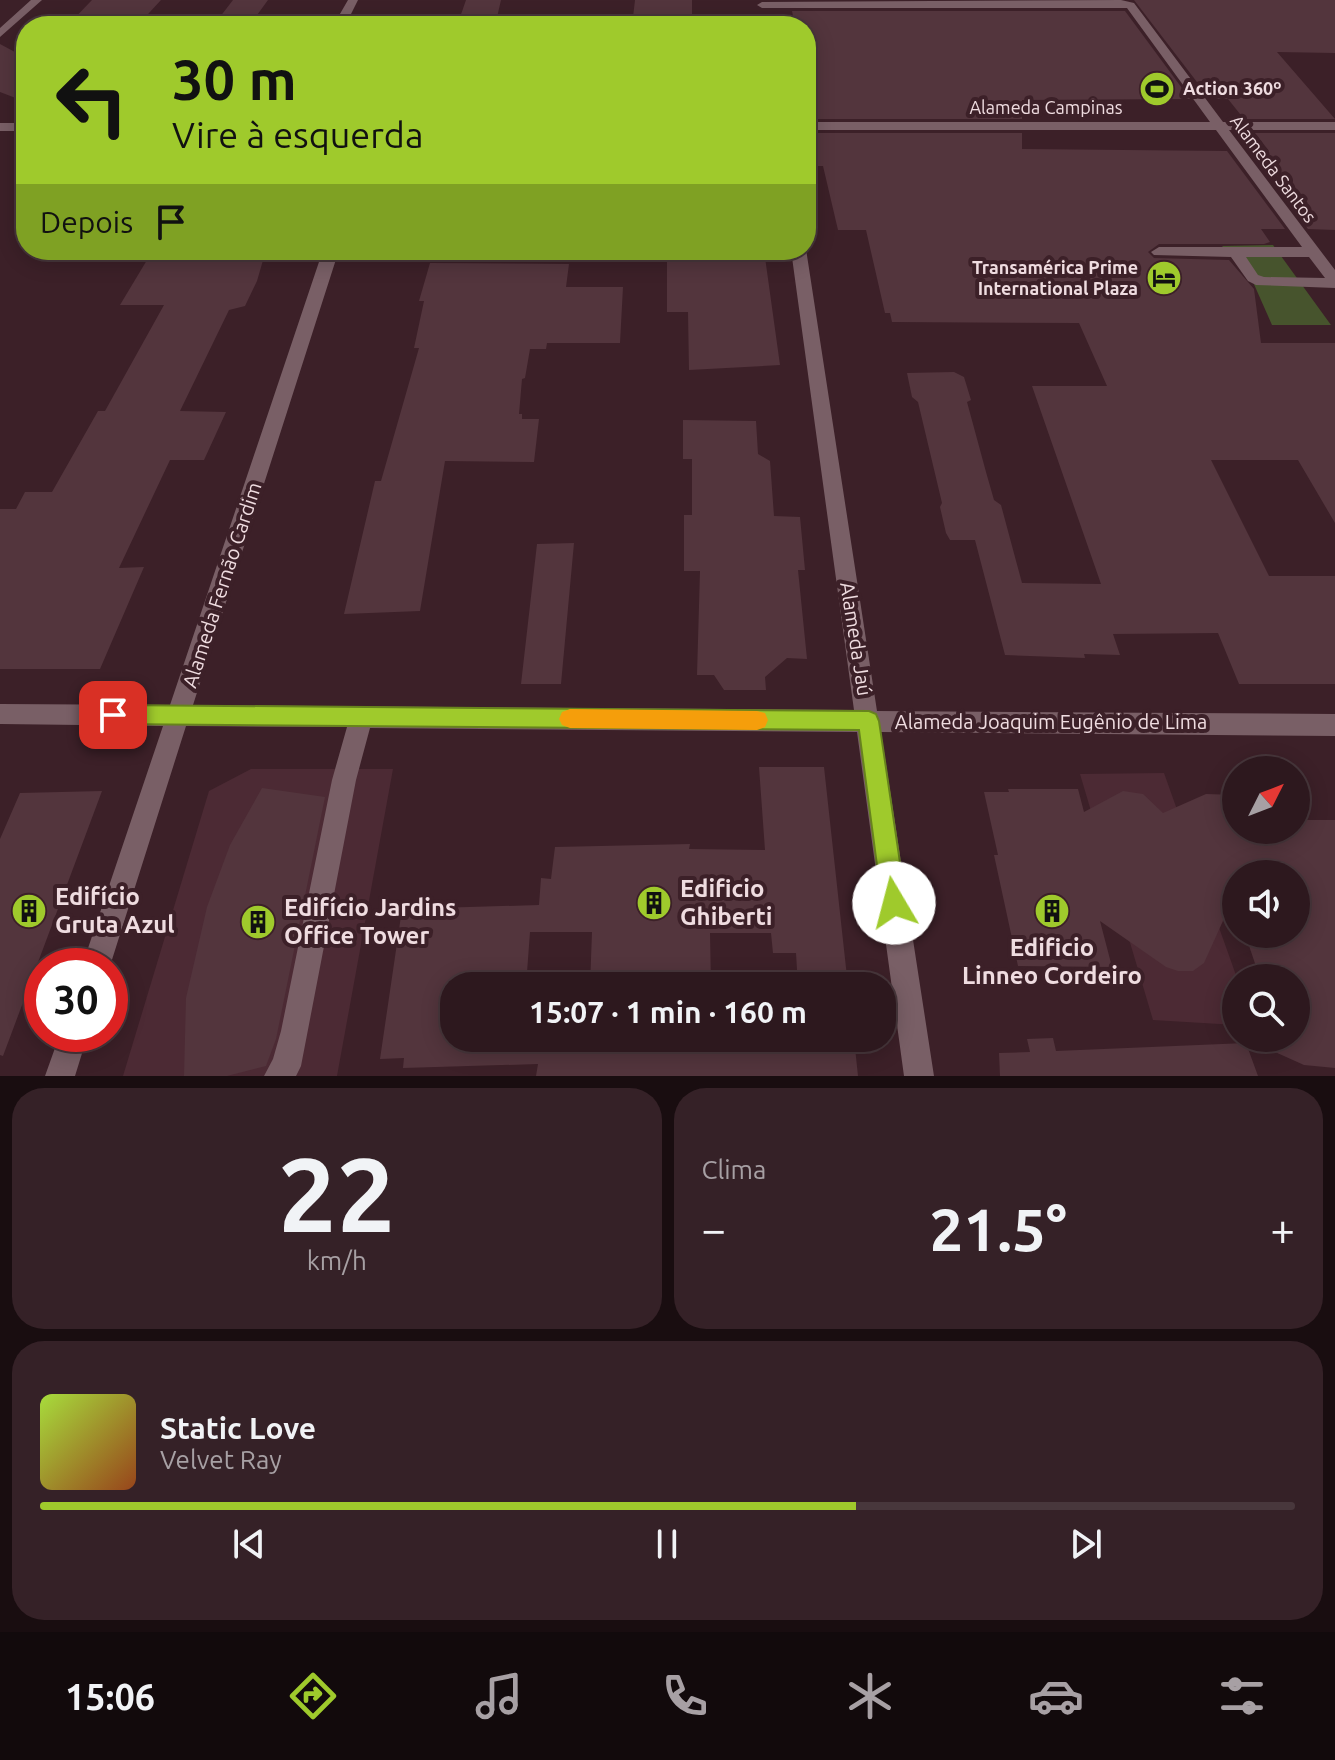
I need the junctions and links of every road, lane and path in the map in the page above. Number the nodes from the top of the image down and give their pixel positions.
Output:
1 (37, 0) edge
2 (1128, 3) edge
3 (763, 7) edge
4 (20, 16) edge
5 (16, 19) edge
6 (0, 34) edge
7 (816, 126) edge
8 (1218, 126) junction
9 (1335, 126) edge
10 (1159, 252) dead end
11 (1242, 252) junction
12 (1313, 252) junction
13 (328, 260) edge
14 (800, 260) edge
15 (1335, 282) edge
16 (0, 714) edge
17 (179, 715) junction
18 (361, 717) junction
19 (869, 721) junction
20 (1335, 725) edge
21 (102, 948) edge
22 (68, 1052) edge
23 (60, 1076) edge
24 (279, 1076) edge
25 (919, 1076) edge

1 - 4 street
2 - 3 street
2 - 8 street, Alameda Santos
5 - 6 street
7 - 8 street, Alameda Campinas
8 - 9 street, Alameda Campinas
8 - 12 street, Alameda Santos
10 - 11 street
11 - 12 street
11 - 15 street
12 - 15 street, Alameda Santos
13 - 17 street, Alameda Fernão Cardim
14 - 19 street, Alameda Jaú
16 - 17 street, Alameda Joaquim Eugênio de Lima
17 - 18 street, Alameda Joaquim Eugênio de Lima
17 - 21 street, Alameda Fernão Cardim
18 - 19 street, Alameda Joaquim Eugênio de Lima
18 - 24 street
19 - 20 street, Alameda Joaquim Eugênio de Lima
19 - 25 street, Alameda Jaú
22 - 23 street

